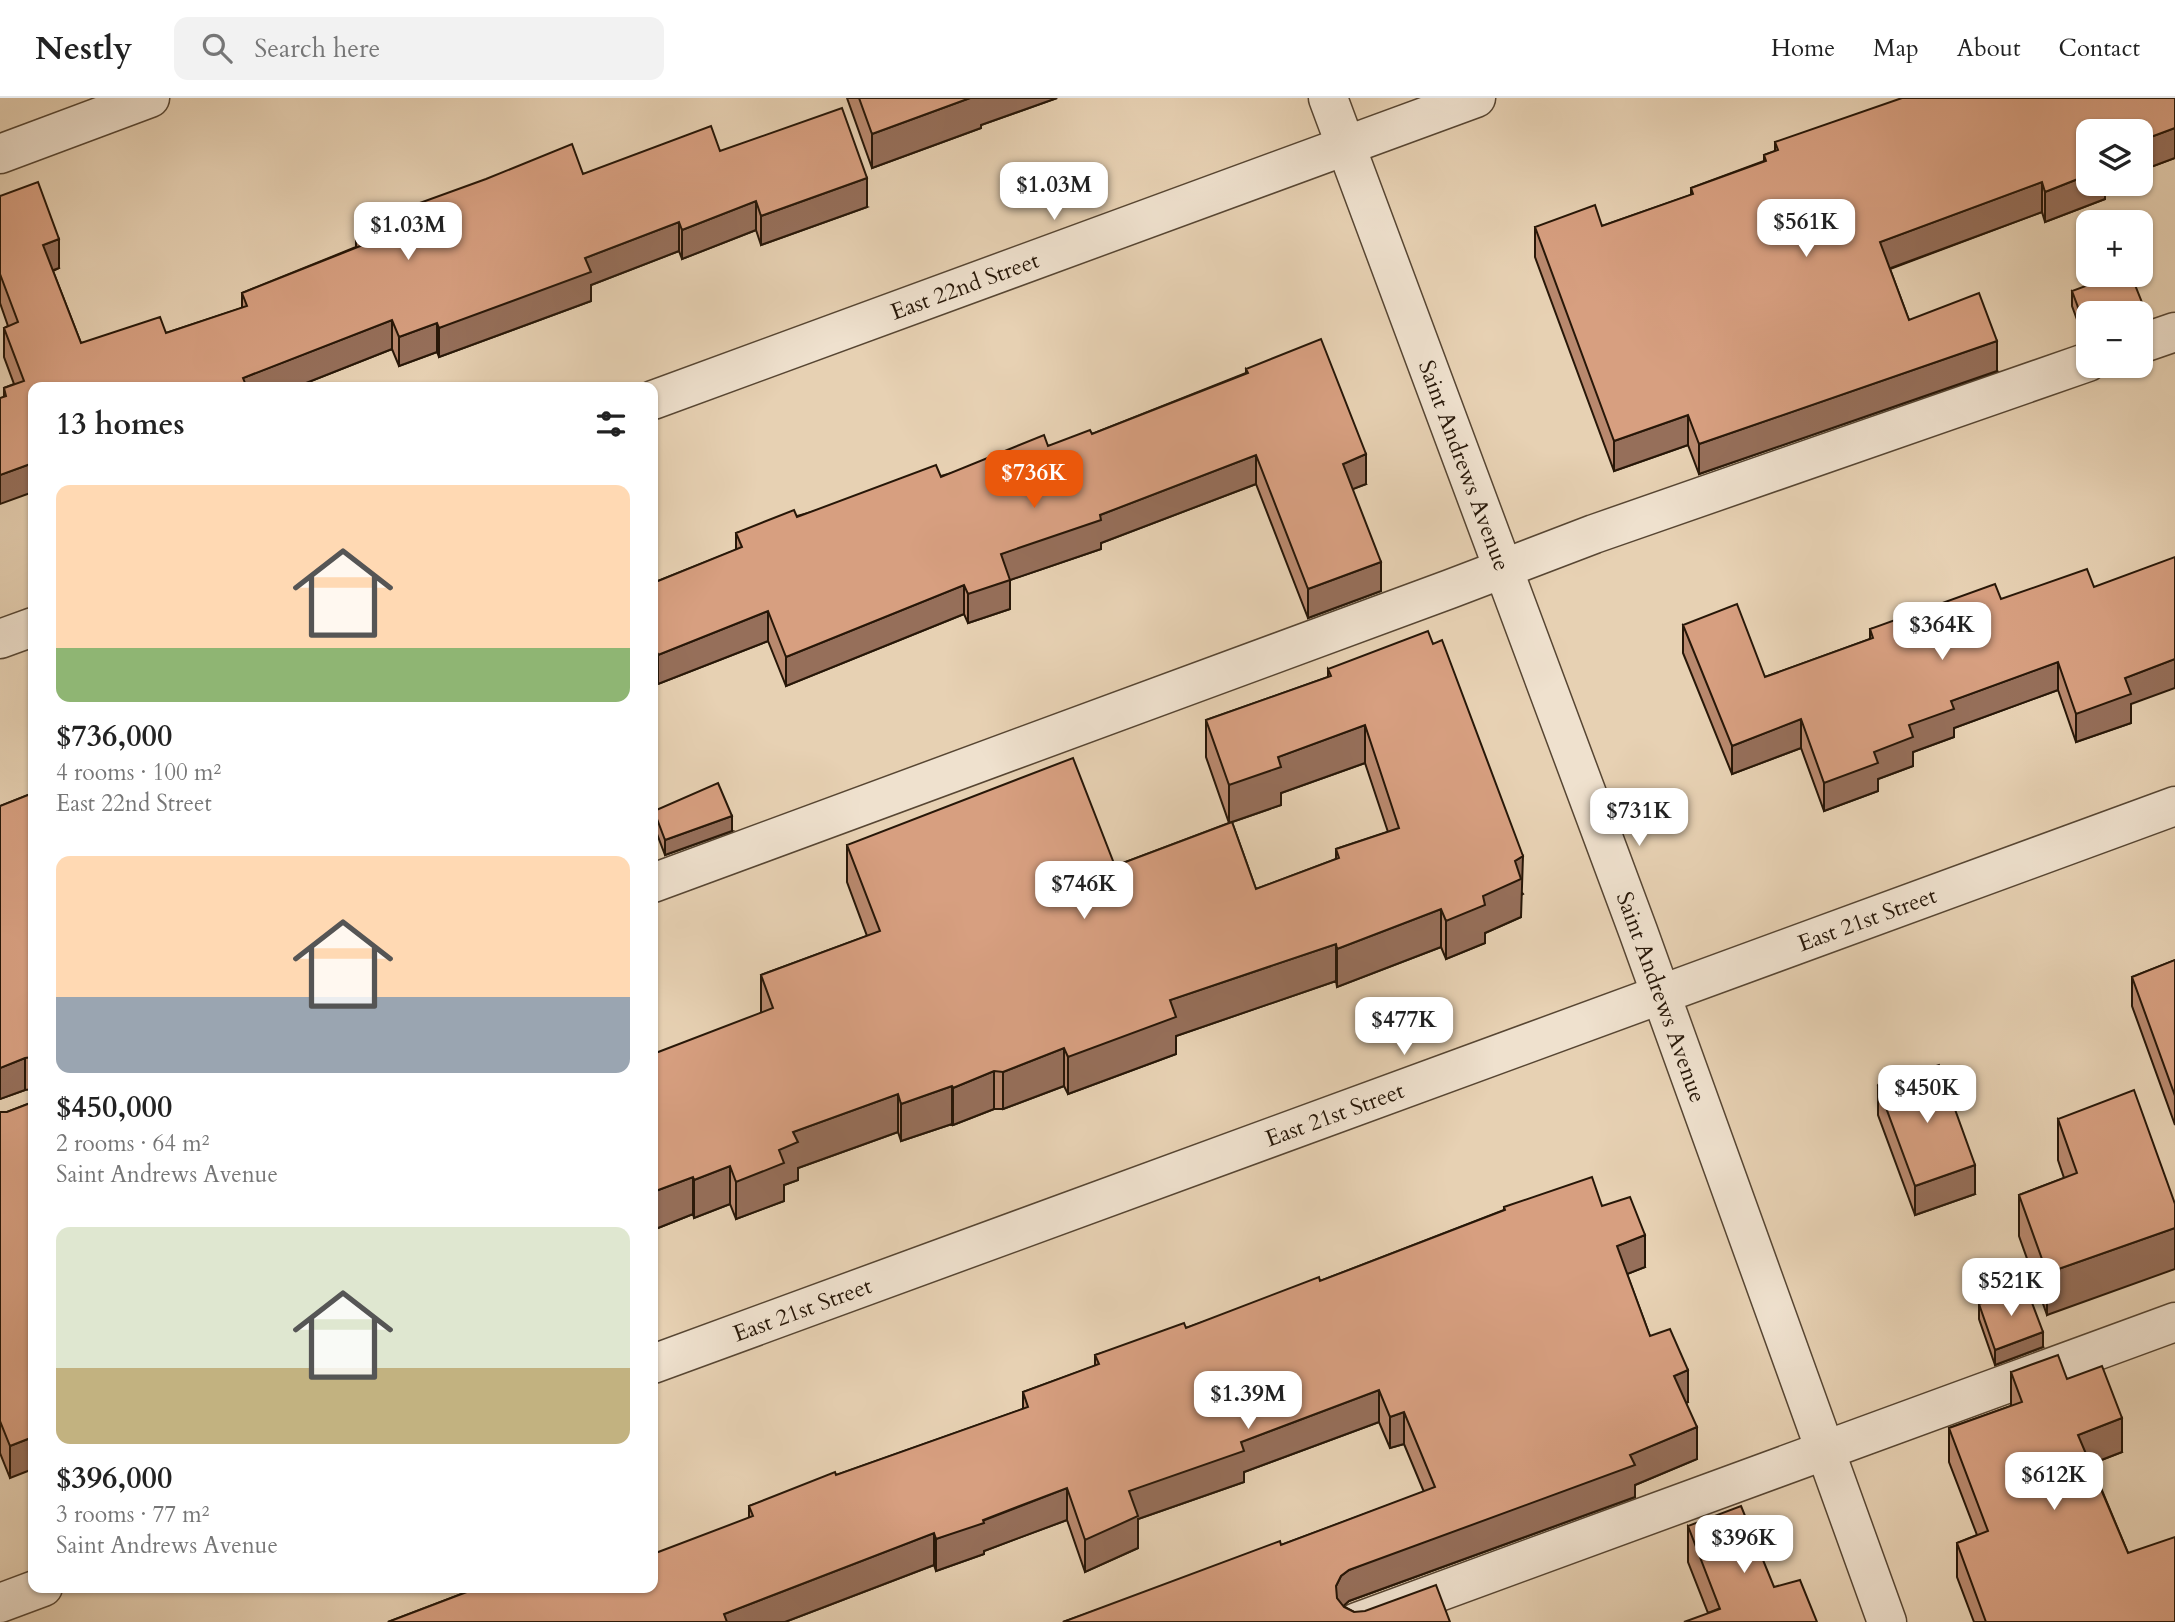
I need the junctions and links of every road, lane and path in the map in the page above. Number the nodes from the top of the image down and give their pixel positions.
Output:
1 (150, 98) edge
2 (1328, 98) edge
3 (1476, 98) edge
4 (1346, 147) junction
5 (0, 154) edge
6 (2175, 332) edge
7 (2153, 340) edge
8 (2076, 366) edge
9 (658, 398) edge
10 (1504, 569) junction
11 (28, 629) edge
12 (0, 639) edge
13 (2175, 806) edge
14 (658, 881) edge
15 (1661, 994) junction
16 (2175, 1322) edge
17 (658, 1362) edge
18 (1825, 1451) junction
19 (28, 1593) edge
20 (0, 1603) edge
21 (1357, 1622) edge
22 (1887, 1622) edge

1 - 5 street
2 - 4 street, Saint Andrews Avenue
3 - 4 street, East 22nd Street
4 - 9 street, East 22nd Street
4 - 10 street, Saint Andrews Avenue
6 - 7 street
8 - 10 street
10 - 14 street
10 - 15 street, Saint Andrews Avenue
11 - 12 street
13 - 15 street, East 21st Street
15 - 17 street, East 21st Street
15 - 18 street, Saint Andrews Avenue
16 - 18 street
18 - 21 street
18 - 22 street, Saint Andrews Avenue
19 - 20 street

